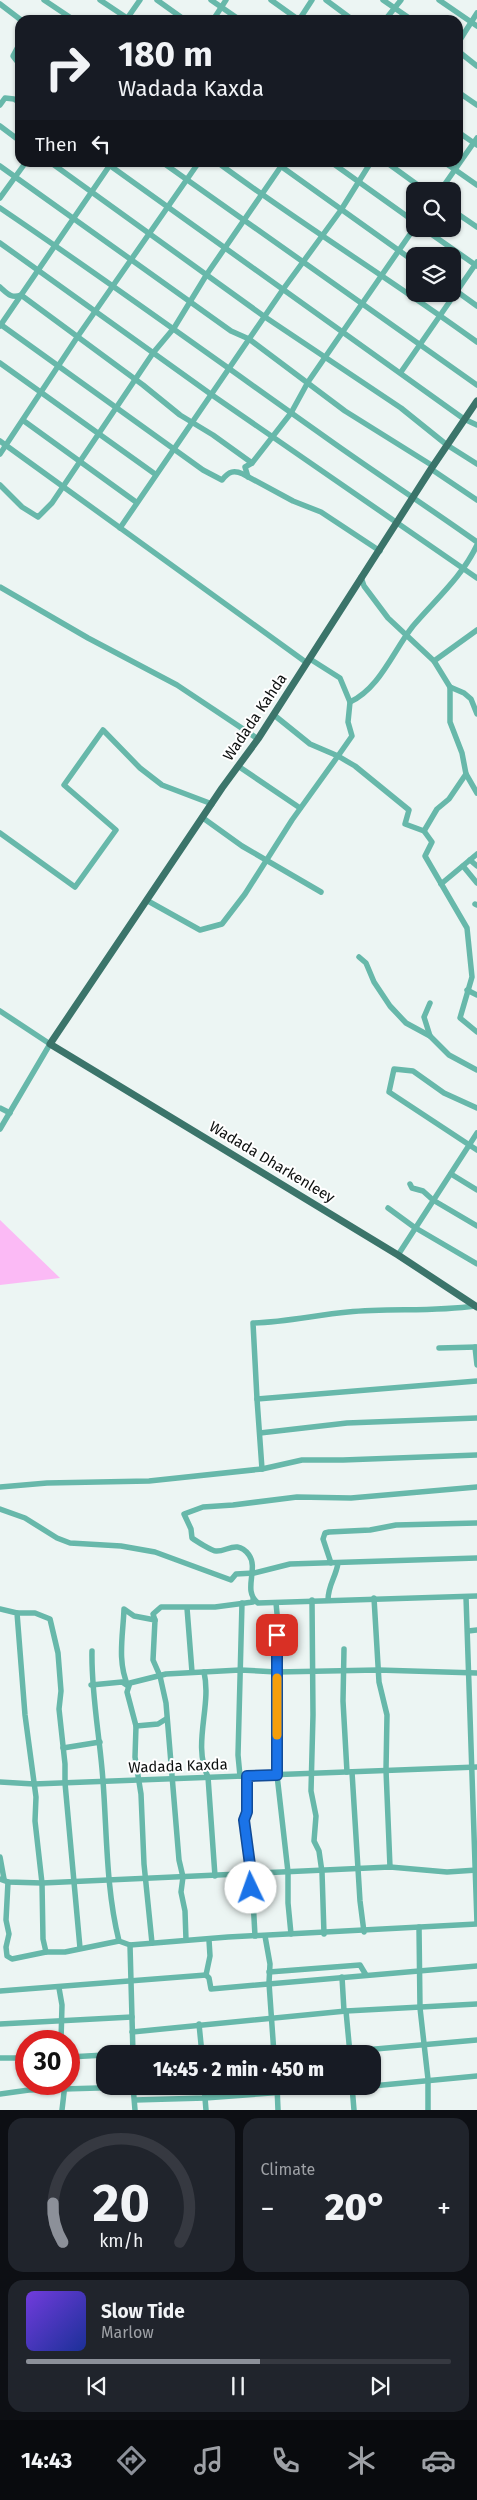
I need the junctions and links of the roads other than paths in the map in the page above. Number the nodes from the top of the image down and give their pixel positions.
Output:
1 (100, 0) edge
2 (140, 0) edge
3 (157, 0) edge
4 (211, 0) edge
5 (226, 0) edge
6 (271, 0) edge
7 (312, 0) edge
8 (326, 0) edge
9 (383, 0) edge
10 (401, 0) edge
11 (439, 0) edge
12 (47, 1) edge
13 (0, 4) edge
14 (220, 6) junction
15 (394, 8) junction
16 (477, 13) edge
17 (15, 15) edge
18 (67, 15) edge
19 (121, 15) edge
20 (130, 15) edge
21 (178, 15) edge
22 (216, 15) edge
23 (233, 15) edge
24 (292, 15) edge
25 (302, 15) edge
26 (346, 15) edge
27 (389, 15) edge
28 (404, 15) edge
29 (461, 15) edge
30 (463, 16) edge
31 (474, 24) edge
32 (463, 37) edge
33 (463, 56) edge
34 (477, 66) edge
35 (463, 95) edge
36 (15, 100) edge
37 (0, 105) edge
38 (477, 105) edge
39 (0, 126) edge
40 (463, 135) edge
41 (15, 137) edge
42 (476, 142) edge
43 (463, 159) edge
44 (0, 166) edge
45 (22, 167) edge
46 (57, 167) edge
47 (106, 167) edge
48 (112, 167) edge
49 (169, 167) edge
50 (196, 167) edge
51 (224, 167) edge
52 (282, 167) edge
53 (286, 167) edge
54 (338, 167) edge
55 (368, 167) edge
56 (393, 167) edge
57 (451, 167) edge
58 (457, 167) edge
59 (455, 170) junction
60 (15, 177) junction
61 (186, 180) junction
62 (358, 182) junction
63 (414, 182) edge
64 (446, 182) edge
65 (477, 186) edge
66 (92, 191) junction
67 (263, 194) junction
68 (0, 198) edge
69 (168, 207) junction
70 (0, 208) edge
71 (341, 210) junction
72 (406, 216) edge
73 (461, 216) edge
74 (74, 218) junction
75 (245, 220) junction
76 (477, 227) edge
77 (151, 234) junction
78 (321, 236) junction
79 (408, 237) edge
80 (436, 237) edge
81 (0, 243) edge
82 (55, 245) junction
83 (226, 248) junction
84 (398, 250) junction
85 (406, 256) edge
86 (133, 260) junction
87 (302, 263) junction
88 (476, 264) edge
89 (38, 270) junction
90 (207, 274) junction
91 (382, 274) junction
92 (461, 282) edge
93 (114, 286) junction
94 (0, 287) edge
95 (284, 288) junction
96 (461, 294) edge
97 (21, 295) junction
98 (448, 302) edge
99 (191, 303) junction
100 (361, 304) junction
101 (477, 306) edge
102 (96, 312) junction
103 (440, 315) junction
104 (265, 317) junction
105 (0, 325) edge
106 (174, 328) junction
107 (342, 331) junction
108 (78, 336) junction
109 (249, 339) junction
110 (477, 342) edge
111 (421, 345) junction
112 (153, 353) junction
113 (325, 358) junction
114 (0, 363) edge
115 (59, 366) junction
116 (230, 370) junction
117 (401, 372) junction
118 (135, 380) junction
119 (308, 382) junction
120 (477, 385) edge
121 (42, 392) junction
122 (212, 395) junction
123 (477, 401) edge
124 (118, 408) junction
125 (291, 413) junction
126 (464, 419) junction
127 (24, 421) junction
128 (194, 423) junction
129 (477, 425) edge
130 (100, 433) junction
131 (272, 436) junction
132 (0, 441) edge
133 (447, 445) junction
134 (6, 446) junction
135 (173, 449) junction
136 (0, 454) edge
137 (79, 462) junction
138 (252, 463) junction
139 (477, 464) edge
140 (432, 468) junction
141 (155, 474) junction
142 (248, 477) junction
143 (0, 484) edge
144 (64, 487) junction
145 (414, 496) junction
146 (477, 500) edge
147 (136, 502) junction
148 (396, 523) junction
149 (120, 528) junction
150 (477, 544) edge
151 (380, 551) junction
152 (464, 569) junction
153 (361, 577) junction
154 (477, 578) edge
155 (0, 587) edge
156 (477, 630) edge
157 (407, 636) junction
158 (309, 661) junction
159 (434, 661) junction
160 (450, 688) junction
161 (350, 702) junction
162 (476, 703) edge
163 (477, 714) edge
164 (274, 715) junction
165 (258, 740) junction
166 (338, 756) junction
167 (238, 766) junction
168 (466, 774) junction
169 (477, 793) edge
170 (212, 804) junction
171 (300, 808) junction
172 (203, 818) junction
173 (424, 831) junction
174 (0, 833) edge
175 (477, 854) edge
176 (470, 860) junction
177 (266, 861) junction
178 (463, 866) junction
179 (477, 866) edge
180 (441, 884) junction
181 (477, 884) edge
182 (320, 892) dead end
183 (148, 901) junction
184 (359, 957) dead end
185 (474, 974) edge
186 (468, 990) junction
187 (477, 995) edge
188 (430, 1003) dead end
189 (0, 1011) edge
190 (477, 1032) edge
191 (430, 1036) junction
192 (50, 1044) junction
193 (477, 1070) edge
194 (0, 1108) edge
195 (477, 1108) edge
196 (10, 1113) junction
197 (0, 1130) edge
198 (477, 1133) edge
199 (469, 1145) junction
200 (477, 1150) edge
201 (451, 1174) junction
202 (410, 1184) dead end
203 (477, 1190) edge
204 (433, 1200) junction
205 (388, 1208) dead end
206 (477, 1226) edge
207 (414, 1227) junction
208 (398, 1255) junction
209 (477, 1264) edge
210 (476, 1306) edge
211 (476, 1347) edge
212 (439, 1348) dead end
213 (477, 1365) edge
214 (477, 1381) edge
215 (257, 1399) junction
216 (477, 1418) edge
217 (260, 1433) junction
218 (477, 1455) edge
219 (262, 1468) junction
220 (0, 1487) edge
221 (477, 1487) edge
222 (0, 1509) edge
223 (477, 1523) edge
224 (477, 1558) edge
225 (335, 1563) junction
226 (250, 1572) junction
227 (477, 1596) edge
228 (466, 1597) junction
229 (374, 1598) junction
230 (253, 1600) junction
231 (312, 1600) junction
232 (328, 1600) junction
233 (242, 1603) junction
234 (276, 1603) junction
235 (0, 1608) edge
236 (187, 1608) junction
237 (17, 1613) junction
238 (155, 1620) junction
239 (477, 1630) edge
240 (468, 1631) junction
241 (344, 1649) dead end
242 (92, 1651) dead end
243 (240, 1670) junction
244 (378, 1670) junction
245 (343, 1671) junction
246 (192, 1672) junction
247 (204, 1672) junction
248 (277, 1672) junction
249 (313, 1672) junction
250 (474, 1673) edge
251 (160, 1676) junction
252 (91, 1685) junction
253 (128, 1686) junction
254 (470, 1718) junction
255 (477, 1718) edge
256 (166, 1719) junction
257 (136, 1726) junction
258 (100, 1742) junction
259 (63, 1748) junction
260 (474, 1767) edge
261 (386, 1770) junction
262 (350, 1772) junction
263 (312, 1773) junction
264 (277, 1775) junction
265 (243, 1776) junction
266 (208, 1777) junction
267 (172, 1779) junction
268 (138, 1780) junction
269 (0, 1782) edge
270 (104, 1782) junction
271 (65, 1783) junction
272 (34, 1784) junction
273 (0, 1857) edge
274 (390, 1867) junction
275 (358, 1870) junction
276 (476, 1870) edge
277 (288, 1872) junction
278 (322, 1872) junction
279 (250, 1874) junction
280 (216, 1876) junction
281 (183, 1877) junction
282 (145, 1878) junction
283 (4, 1880) edge
284 (109, 1880) junction
285 (75, 1882) junction
286 (42, 1883) junction
287 (477, 1924) edge
288 (419, 1927) junction
289 (364, 1932) junction
290 (291, 1934) junction
291 (324, 1934) junction
292 (255, 1936) junction
293 (265, 1936) junction
294 (186, 1940) junction
295 (209, 1940) junction
296 (119, 1941) junction
297 (152, 1942) junction
298 (130, 1945) junction
299 (80, 1948) junction
300 (46, 1952) junction
301 (0, 1959) edge
302 (12, 1959) junction
303 (477, 1966) edge
304 (421, 1971) junction
305 (269, 1972) junction
306 (206, 1975) junction
307 (366, 1975) junction
308 (342, 1977) junction
309 (131, 1981) junction
310 (269, 1982) junction
311 (59, 1988) junction
312 (0, 1991) edge
313 (477, 2004) edge
314 (420, 2008) junction
315 (345, 2011) junction
316 (132, 2017) junction
317 (271, 2018) junction
318 (62, 2020) junction
319 (0, 2024) edge
320 (199, 2024) junction
321 (62, 2030) edge
322 (132, 2032) junction
323 (477, 2040) edge
324 (424, 2043) junction
325 (133, 2045) edge
326 (201, 2045) edge
327 (273, 2045) edge
328 (349, 2045) edge
329 (381, 2049) edge
330 (80, 2056) edge
331 (96, 2056) edge
332 (0, 2058) edge
333 (15, 2058) edge
334 (477, 2076) edge
335 (428, 2079) junction
336 (381, 2085) edge
337 (80, 2086) edge
338 (96, 2086) edge
339 (15, 2092) edge
340 (0, 2094) edge
341 (64, 2095) edge
342 (134, 2095) edge
343 (205, 2095) edge
344 (248, 2095) edge
345 (277, 2095) edge
346 (353, 2095) edge
347 (205, 2098) junction
348 (135, 2100) junction
349 (62, 2110) edge
350 (135, 2110) edge
351 (206, 2110) edge
352 (278, 2110) edge
353 (354, 2110) edge
354 (428, 2110) edge

1 - 19 street
2 - 20 street
3 - 21 street
4 - 14 street
5 - 14 street
6 - 24 street
7 - 25 street
8 - 26 street
9 - 15 street
10 - 15 street
11 - 29 street
12 - 18 street
13 - 17 street
14 - 22 street
14 - 23 street
15 - 27 street
15 - 28 street
16 - 31 street
30 - 31 street
31 - 32 street
33 - 34 street
35 - 38 street
36 - 37 street
39 - 41 street
40 - 42 street
42 - 43 street
44 - 60 street
45 - 60 street
46 - 66 street
47 - 66 street
48 - 69 street
49 - 61 street
50 - 61 street
51 - 67 street
52 - 67 street
53 - 71 street
54 - 62 street
55 - 62 street
56 - 63 street
57 - 59 street
58 - 59 street
59 - 64 street
59 - 65 street
60 - 68 street
60 - 74 street
61 - 69 street
61 - 75 street
62 - 71 street
62 - 72 street
66 - 74 street
66 - 77 street
67 - 75 street
67 - 78 street
69 - 77 street
69 - 83 street
70 - 82 street
71 - 78 street
71 - 84 street
73 - 76 street
74 - 82 street
74 - 86 street
75 - 83 street
75 - 87 street
77 - 86 street
77 - 90 street
78 - 87 street
78 - 91 street
79 - 84 street
80 - 88 street
81 - 89 street
82 - 89 street
82 - 93 street
83 - 90 street
83 - 95 street
84 - 85 street
84 - 91 street
86 - 93 street
86 - 99 street
87 - 95 street
87 - 100 street
88 - 92 street
89 - 97 street
89 - 102 street
90 - 99 street
90 - 104 street
91 - 100 street
91 - 103 street
93 - 102 street
93 - 106 street
94 - 97 street
95 - 104 street
95 - 107 street
96 - 101 street
97 - 105 street
97 - 108 street
98 - 103 street
99 - 106 street
99 - 109 street
100 - 107 street
100 - 111 street
102 - 108 street
102 - 112 street
103 - 110 street
103 - 111 street
104 - 109 street
104 - 113 street
105 - 115 street
106 - 112 street
106 - 116 street
107 - 113 street
107 - 117 street
108 - 115 street
108 - 118 street
109 - 116 street
109 - 119 street
111 - 117 street
111 - 120 street
112 - 118 street
112 - 122 street
113 - 119 street
113 - 133 street
114 - 121 street
115 - 121 street
115 - 124 street
116 - 122 street
116 - 125 street
117 - 126 street
118 - 124 street
118 - 128 street
119 - 125 street
119 - 140 street
121 - 127 street
121 - 130 street
122 - 128 street
122 - 131 street
123 - 126 main road, Wadada Kahda
124 - 130 street
124 - 135 street
125 - 131 street
125 - 145 street
126 - 129 street
126 - 133 main road, Wadada Kahda
127 - 134 street
127 - 137 street
128 - 135 street
128 - 138 street
130 - 137 street
130 - 141 street
131 - 138 street
131 - 148 street
132 - 134 street
133 - 139 street
133 - 140 main road, Wadada Kahda
134 - 136 street
134 - 144 street
135 - 141 street
135 - 142 street
137 - 144 street
137 - 147 street
138 - 142 street
140 - 145 main road, Wadada Kahda
140 - 146 street
141 - 147 street
142 - 151 street
143 - 144 street
144 - 149 street
145 - 148 main road, Wadada Kahda
145 - 150 street
147 - 149 street
148 - 151 main road, Wadada Kahda
148 - 152 street
149 - 158 street
150 - 152 street
151 - 153 main road, Wadada Kahda
152 - 154 street
152 - 157 street
153 - 157 street
153 - 158 main road, Wadada Kahda
155 - 165 street
156 - 159 street
157 - 159 street
157 - 161 street
158 - 161 street
158 - 164 main road, Wadada Kahda
159 - 160 street
160 - 162 street
160 - 168 street
161 - 166 street
162 - 163 street
164 - 165 main road, Wadada Kahda
164 - 166 street
165 - 167 main road, Wadada Kahda
166 - 171 street
166 - 173 street
167 - 170 main road, Wadada Kahda
167 - 171 street
168 - 169 street
168 - 173 street
170 - 172 main road, Wadada Kahda
170 - 174 street
171 - 177 street
172 - 177 street
172 - 183 main road, Wadada Kahda
173 - 180 street
175 - 176 street
176 - 178 street
176 - 179 street
177 - 182 street
177 - 183 street
178 - 180 street
178 - 181 street
180 - 185 street
183 - 192 main road, Wadada Kahda
184 - 191 street
185 - 186 street
186 - 187 street
186 - 190 street
188 - 191 street
189 - 192 street
191 - 193 street
192 - 196 street
192 - 208 main road, Wadada Dharkenleey
194 - 196 street
195 - 199 street
196 - 197 street
198 - 199 street
199 - 200 street
199 - 201 street
201 - 203 street
201 - 204 street
202 - 204 street
204 - 206 street
204 - 207 street
205 - 207 street
207 - 208 street
207 - 209 street
208 - 210 main road, Wadada Dharkenleey
210 - 215 street
211 - 212 street
211 - 213 street
214 - 215 street
215 - 217 street
216 - 217 street
217 - 219 street
218 - 219 street
219 - 220 street
221 - 226 street
222 - 226 street
223 - 225 street
224 - 225 street
225 - 226 street
225 - 232 street
226 - 230 street
227 - 228 street
228 - 229 street
228 - 240 street
229 - 232 street
229 - 244 street
230 - 233 street
230 - 234 street
231 - 232 street
231 - 234 street
231 - 249 street
233 - 236 street
233 - 243 street
234 - 248 street
235 - 237 street
236 - 238 street
236 - 246 street
237 - 259 street
237 - 272 street
238 - 251 street
238 - 253 street
239 - 240 street
240 - 250 street
241 - 245 street
242 - 252 street
243 - 247 street
243 - 248 street
243 - 265 street
244 - 245 street
244 - 250 street
244 - 261 street
245 - 249 street
245 - 262 street
246 - 247 street
246 - 251 street
247 - 266 street
248 - 249 street
248 - 264 street
249 - 263 street
250 - 254 street
251 - 253 street
251 - 256 street
252 - 253 street
252 - 258 street
253 - 257 street
254 - 255 street
254 - 260 street
256 - 257 street
256 - 267 street
257 - 268 street
258 - 259 street
258 - 270 street
259 - 271 street
260 - 261 street, Wadada Kaxda
260 - 276 street
261 - 262 street, Wadada Kaxda
261 - 274 street
262 - 263 street, Wadada Kaxda
262 - 275 street
263 - 264 street, Wadada Kaxda
263 - 278 street
264 - 265 street, Wadada Kaxda
264 - 277 street
265 - 266 street, Wadada Kaxda
265 - 279 street
266 - 267 street, Wadada Kaxda
266 - 280 street
267 - 268 street, Wadada Kaxda
267 - 281 street
268 - 270 street, Wadada Kaxda
268 - 282 street
269 - 272 street, Wadada Kaxda
270 - 271 street, Wadada Kaxda
270 - 284 street
271 - 272 street, Wadada Kaxda
271 - 285 street
272 - 286 street
273 - 283 street
274 - 275 street
274 - 276 street
275 - 278 street
275 - 289 street
276 - 287 street
277 - 278 street
277 - 279 street
277 - 290 street
278 - 291 street
279 - 280 street
279 - 292 street
280 - 281 street
281 - 282 street
281 - 294 street
282 - 284 street
282 - 297 street
283 - 286 street
283 - 302 street
284 - 285 street
284 - 296 street
285 - 286 street
285 - 299 street
286 - 300 street
287 - 288 street
288 - 289 street
288 - 304 street
289 - 291 street
290 - 291 street
290 - 293 street
292 - 293 street
292 - 295 street
293 - 305 street
294 - 295 street
294 - 297 street
295 - 306 street
296 - 298 street
296 - 299 street
297 - 298 street
298 - 309 street
299 - 300 street
300 - 302 street
301 - 302 street
303 - 304 street
304 - 307 street
304 - 314 street
305 - 307 street
305 - 310 street
306 - 309 street
306 - 310 street
307 - 308 street
308 - 310 street
308 - 315 street
309 - 311 street
309 - 316 street
310 - 317 street
311 - 312 street
311 - 318 street
313 - 314 street
314 - 315 street
314 - 324 street
315 - 317 street
315 - 328 street
316 - 318 street
316 - 322 street
317 - 320 street
317 - 327 street
318 - 319 street
318 - 321 street
320 - 322 street
320 - 326 street
322 - 325 street
323 - 324 street
324 - 329 street
324 - 335 street
330 - 331 street
332 - 333 street
334 - 335 street
335 - 336 street
335 - 354 street
337 - 338 street
339 - 340 street
341 - 349 street
342 - 348 street
343 - 347 street
344 - 347 street
345 - 352 street
346 - 353 street
347 - 348 street
347 - 351 street
348 - 350 street

